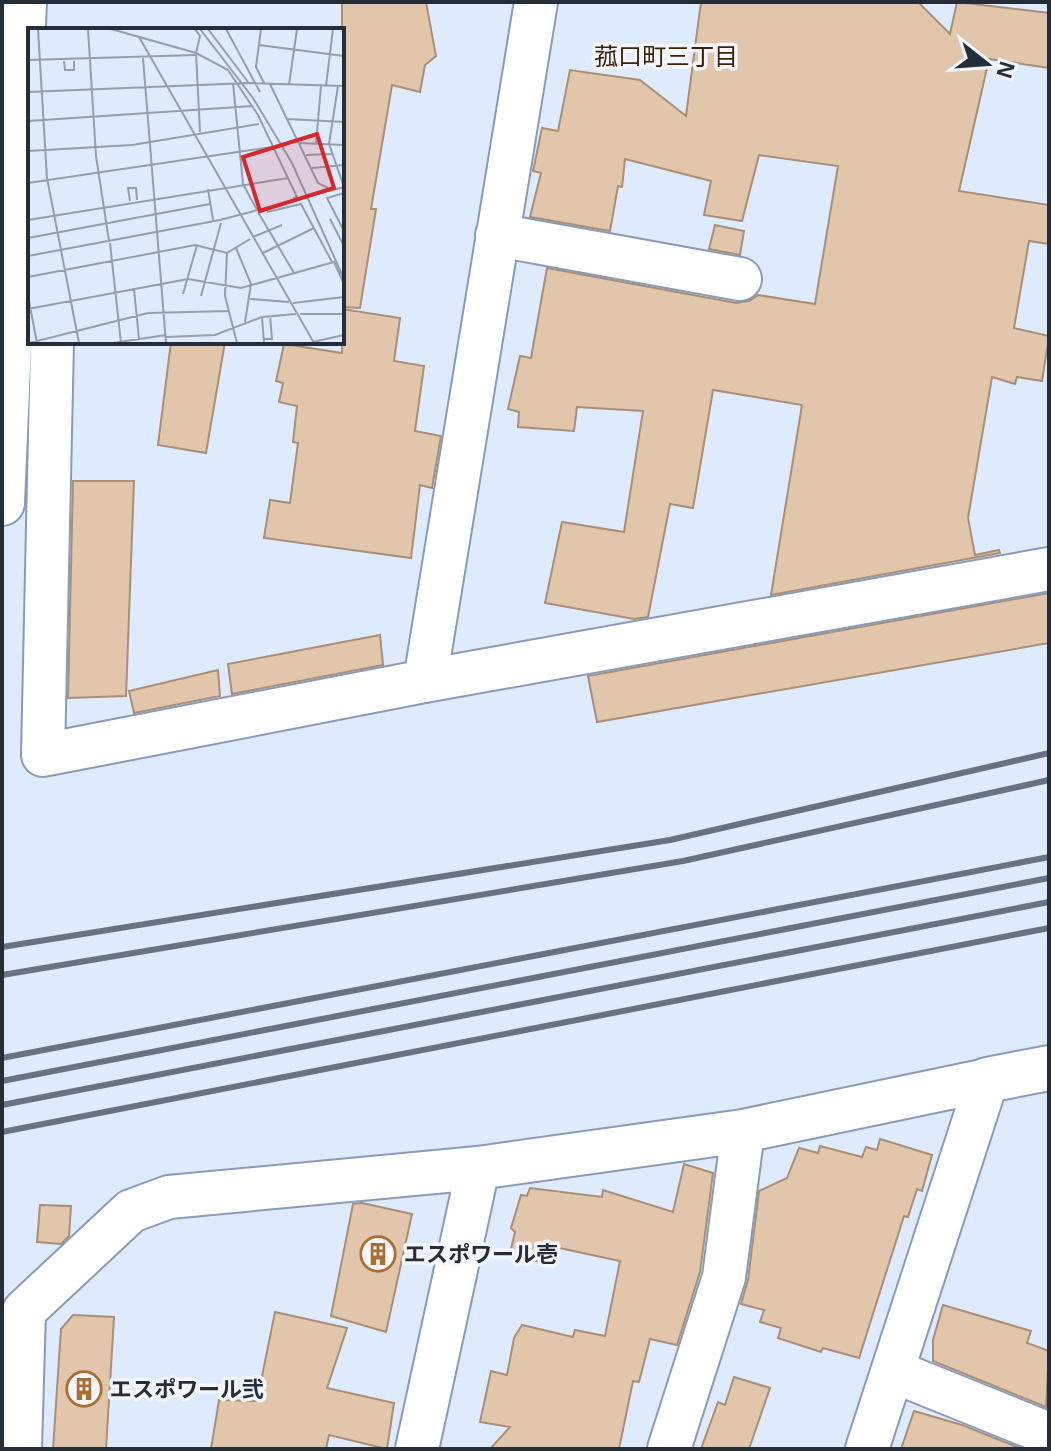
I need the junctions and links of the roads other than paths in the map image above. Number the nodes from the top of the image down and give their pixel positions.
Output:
1 (24, 2) edge
2 (536, 2) edge
3 (24, 126) edge
4 (497, 235) junction
5 (740, 279) dead end
6 (52, 344) edge
7 (2, 503) edge
8 (1049, 569) edge
9 (425, 681) junction
10 (1049, 1068) edge
11 (987, 1080) junction
12 (743, 1131) junction
13 (478, 1168) junction
14 (893, 1371) junction
15 (1049, 1434) edge
16 (20, 1449) edge
17 (417, 1449) edge
18 (669, 1449) edge
19 (867, 1449) edge

1 - 3 main road
2 - 4 street
3 - 7 main road
4 - 5 street
4 - 9 street
6 - 9 street
8 - 9 street
10 - 11 main road
11 - 12 street
11 - 14 street
12 - 13 street
12 - 18 street
13 - 16 street
13 - 17 street
14 - 15 street
14 - 19 street

